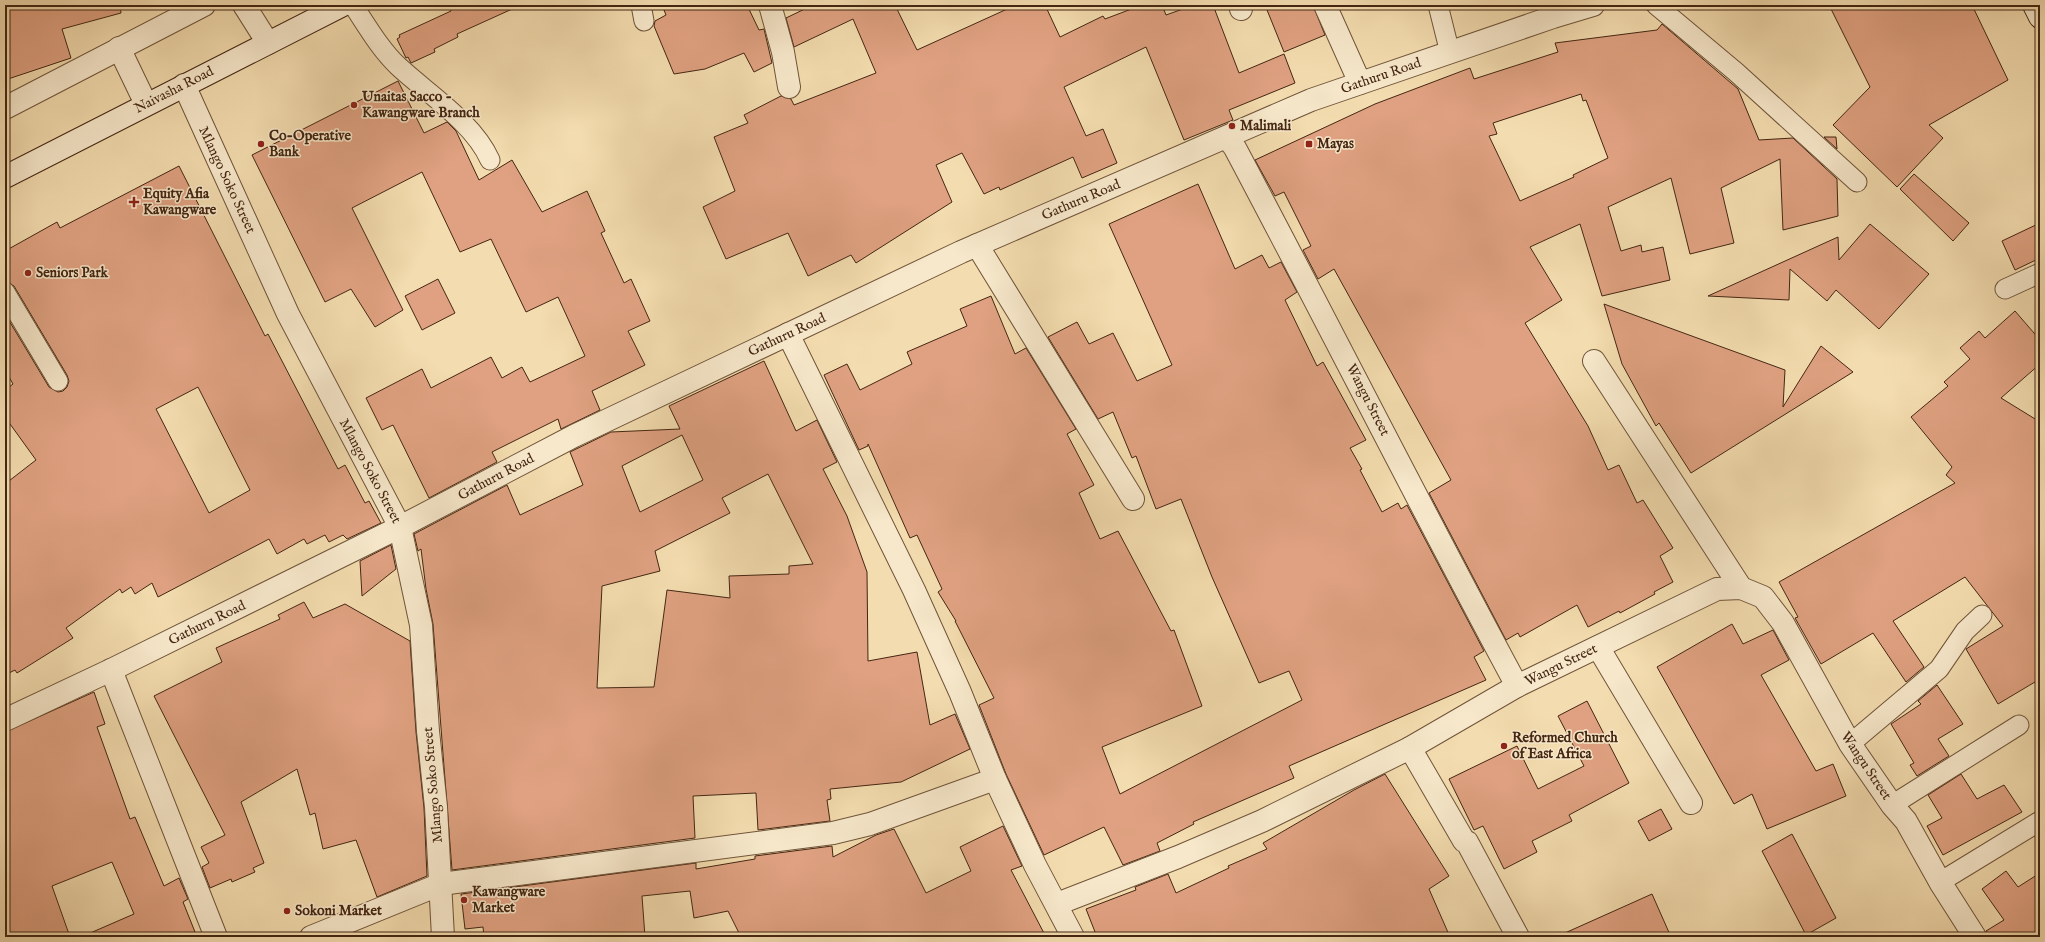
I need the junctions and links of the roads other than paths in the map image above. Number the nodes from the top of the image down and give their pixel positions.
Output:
1 (244, 5) edge
2 (343, 5) edge
3 (353, 5) edge
4 (770, 5) edge
5 (1325, 5) edge
6 (1438, 5) edge
7 (1593, 5) edge
8 (1656, 5) edge
9 (2034, 5) edge
10 (198, 7) edge
11 (2040, 17) edge
12 (268, 42) junction
13 (119, 48) junction
14 (1450, 53) junction
15 (1360, 83) junction
16 (184, 85) junction
17 (789, 87) dead end
18 (146, 104) junction
19 (5, 108) edge
20 (1227, 137) junction
21 (490, 160) dead end
22 (5, 177) edge
23 (1857, 182) dead end
24 (977, 245) junction
25 (2040, 273) edge
26 (2005, 290) dead end
27 (5, 292) edge
28 (788, 334) junction
29 (1594, 361) dead end
30 (58, 381) dead end
31 (1133, 499) dead end
32 (400, 527) junction
33 (1741, 588) junction
34 (1982, 615) dead end
35 (1598, 646) junction
36 (111, 670) junction
37 (1517, 686) junction
38 (5, 720) edge
39 (2019, 725) dead end
40 (1850, 744) junction
41 (1410, 748) junction
42 (995, 779) junction
43 (1692, 803) dead end
44 (1892, 805) junction
45 (2039, 822) edge
46 (1940, 882) junction
47 (441, 884) junction
48 (1057, 904) junction
49 (216, 937) edge
50 (312, 937) edge
51 (443, 937) edge
52 (1073, 937) edge
53 (1518, 937) edge
54 (1975, 937) edge

1 - 12 street
2 - 12 street, Naivasha Road
3 - 21 lane
4 - 17 street
5 - 15 street
6 - 14 lane
7 - 14 street, Gathuru Road
8 - 23 lane
9 - 11 street
10 - 13 street
12 - 16 street, Naivasha Road
13 - 18 street
13 - 19 street
14 - 15 street, Gathuru Road
15 - 20 street, Gathuru Road
16 - 18 street, Naivasha Road
16 - 32 street, Mlango Soko Street
18 - 22 street, Naivasha Road
20 - 24 street, Gathuru Road
20 - 37 street, Wangu Street
24 - 28 street, Gathuru Road
24 - 31 street
25 - 26 lane
27 - 30 lane
28 - 32 street, Gathuru Road
28 - 42 street
29 - 33 street
32 - 36 street, Gathuru Road
32 - 47 street, Mlango Soko Street
33 - 35 street, Wangu Street
33 - 40 street, Wangu Street
34 - 40 lane
35 - 37 street, Wangu Street
35 - 43 street
36 - 38 street, Gathuru Road
36 - 49 street
37 - 41 street
39 - 44 lane
40 - 44 street, Wangu Street
41 - 48 street
41 - 53 street
42 - 47 street
42 - 48 street
44 - 46 street, Wangu Street
45 - 46 lane
46 - 54 street, Wangu Street
47 - 50 street
47 - 51 street, Mlango Soko Street
48 - 52 street

